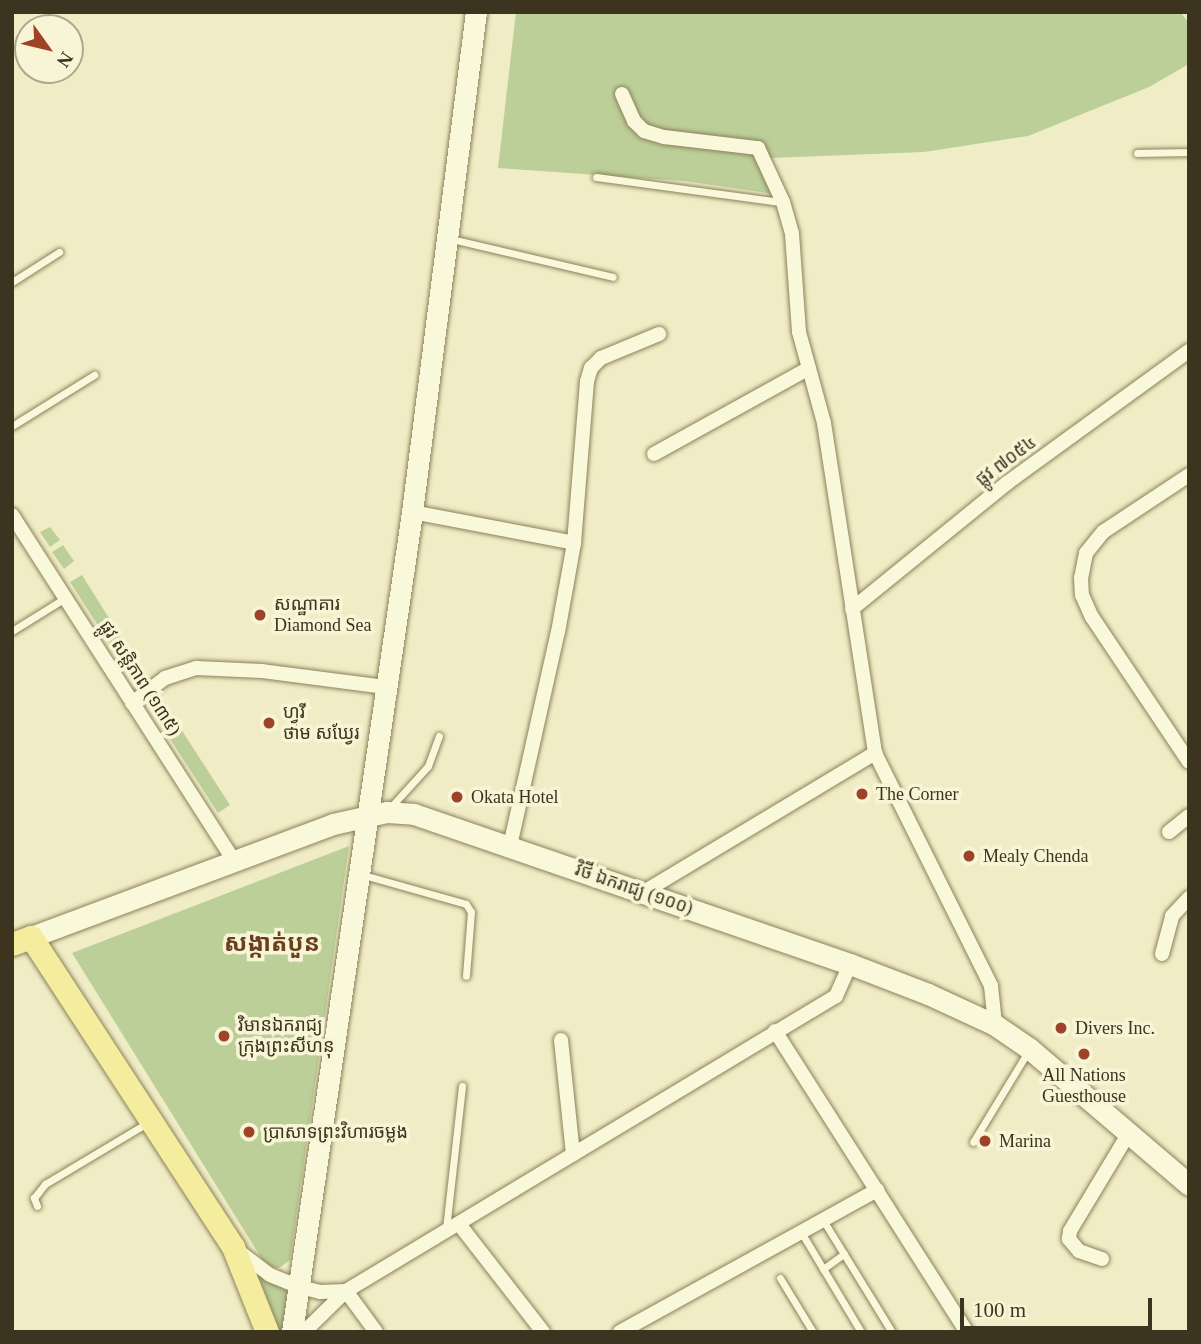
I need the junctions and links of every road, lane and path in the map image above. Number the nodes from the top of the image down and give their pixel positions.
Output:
1 (476, 12) edge
2 (622, 94) dead end
3 (1189, 152) edge
4 (1137, 153) dead end
5 (596, 177) dead end
6 (783, 202) junction
7 (447, 238) junction
8 (59, 252) dead end
9 (612, 277) dead end
10 (12, 282) edge
11 (659, 334) dead end
12 (1189, 351) edge
13 (809, 368) junction
14 (94, 375) dead end
15 (12, 426) edge
16 (654, 454) dead end
17 (1189, 475) edge
18 (412, 512) junction
19 (12, 515) edge
20 (573, 544) junction
21 (65, 598) junction
22 (852, 610) junction
23 (12, 631) edge
24 (386, 687) junction
25 (132, 703) junction
26 (439, 736) dead end
27 (1183, 742) edge
28 (875, 753) junction
29 (1189, 762) edge
30 (378, 814) junction
31 (1189, 816) edge
32 (1168, 832) dead end
33 (510, 846) junction
34 (235, 862) junction
35 (359, 874) junction
36 (644, 892) junction
37 (1189, 898) edge
38 (22, 941) edge
39 (1162, 954) dead end
40 (850, 964) junction
41 (466, 976) dead end
42 (995, 1025) junction
43 (775, 1031) junction
44 (561, 1040) dead end
45 (1030, 1049) junction
46 (462, 1086) dead end
47 (151, 1121) junction
48 (1129, 1133) junction
49 (974, 1142) dead end
50 (573, 1153) junction
51 (1189, 1185) edge
52 (877, 1190) junction
53 (37, 1206) dead end
54 (823, 1219) junction
55 (452, 1227) junction
56 (801, 1232) junction
57 (233, 1247) junction
58 (844, 1255) junction
59 (1102, 1259) dead end
60 (823, 1269) junction
61 (780, 1278) dead end
62 (300, 1287) junction
63 (346, 1291) junction
64 (267, 1332) edge
65 (292, 1332) edge
66 (304, 1332) edge
67 (376, 1332) edge
68 (543, 1332) edge
69 (620, 1332) edge
70 (813, 1332) edge
71 (861, 1332) edge
72 (892, 1332) edge
73 (967, 1332) edge

1 - 7 street
2 - 6 street
3 - 4 lane
5 - 6 lane
6 - 13 street
7 - 9 lane
7 - 18 street
8 - 10 lane
11 - 20 street
12 - 22 street, ផ្លូវ ៧០៥៤
13 - 16 street
13 - 22 street
14 - 15 lane
17 - 27 street
18 - 20 street
18 - 24 street
19 - 21 street, ផ្លូវ សន្តិភាព (១៣៥)
20 - 33 street
21 - 23 lane
21 - 25 street, ផ្លូវ សន្តិភាព (១៣៥)
22 - 28 street
24 - 25 street
24 - 30 street
25 - 34 street, ផ្លូវ សន្តិភាព (១៣៥)
26 - 30 lane
27 - 29 street
28 - 36 street
28 - 42 street
30 - 33 street, វិថី ឯករាជ្យ (១០០)
30 - 34 street, វិថី ឯករាជ្យ (១០០)
30 - 35 street
31 - 32 street
33 - 36 street, វិថី ឯករាជ្យ (១០០)
34 - 38 street, វិថី ឯករាជ្យ (១០០)
35 - 41 lane
35 - 62 street
36 - 40 street, វិថី ឯករាជ្យ (១០០)
37 - 39 street
38 - 47 main road
40 - 42 street, វិថី ឯករាជ្យ (១០០)
40 - 43 street
42 - 45 street, វិថី ឯករាជ្យ (១០០)
43 - 50 street
43 - 52 street
44 - 50 street
45 - 48 street, វិថី ឯករាជ្យ (១០០)
45 - 49 lane
46 - 55 lane
47 - 53 lane
47 - 57 main road
48 - 51 street, វិថី ឯករាជ្យ (១០០)
48 - 59 street
50 - 55 street
52 - 54 street
52 - 73 street
54 - 56 street
54 - 58 lane
55 - 63 street
55 - 68 street
56 - 60 lane
56 - 69 street
57 - 62 street
57 - 64 main road
58 - 60 lane
58 - 72 lane
60 - 71 lane
61 - 70 lane
62 - 63 street
62 - 65 street
63 - 66 street
63 - 67 street

